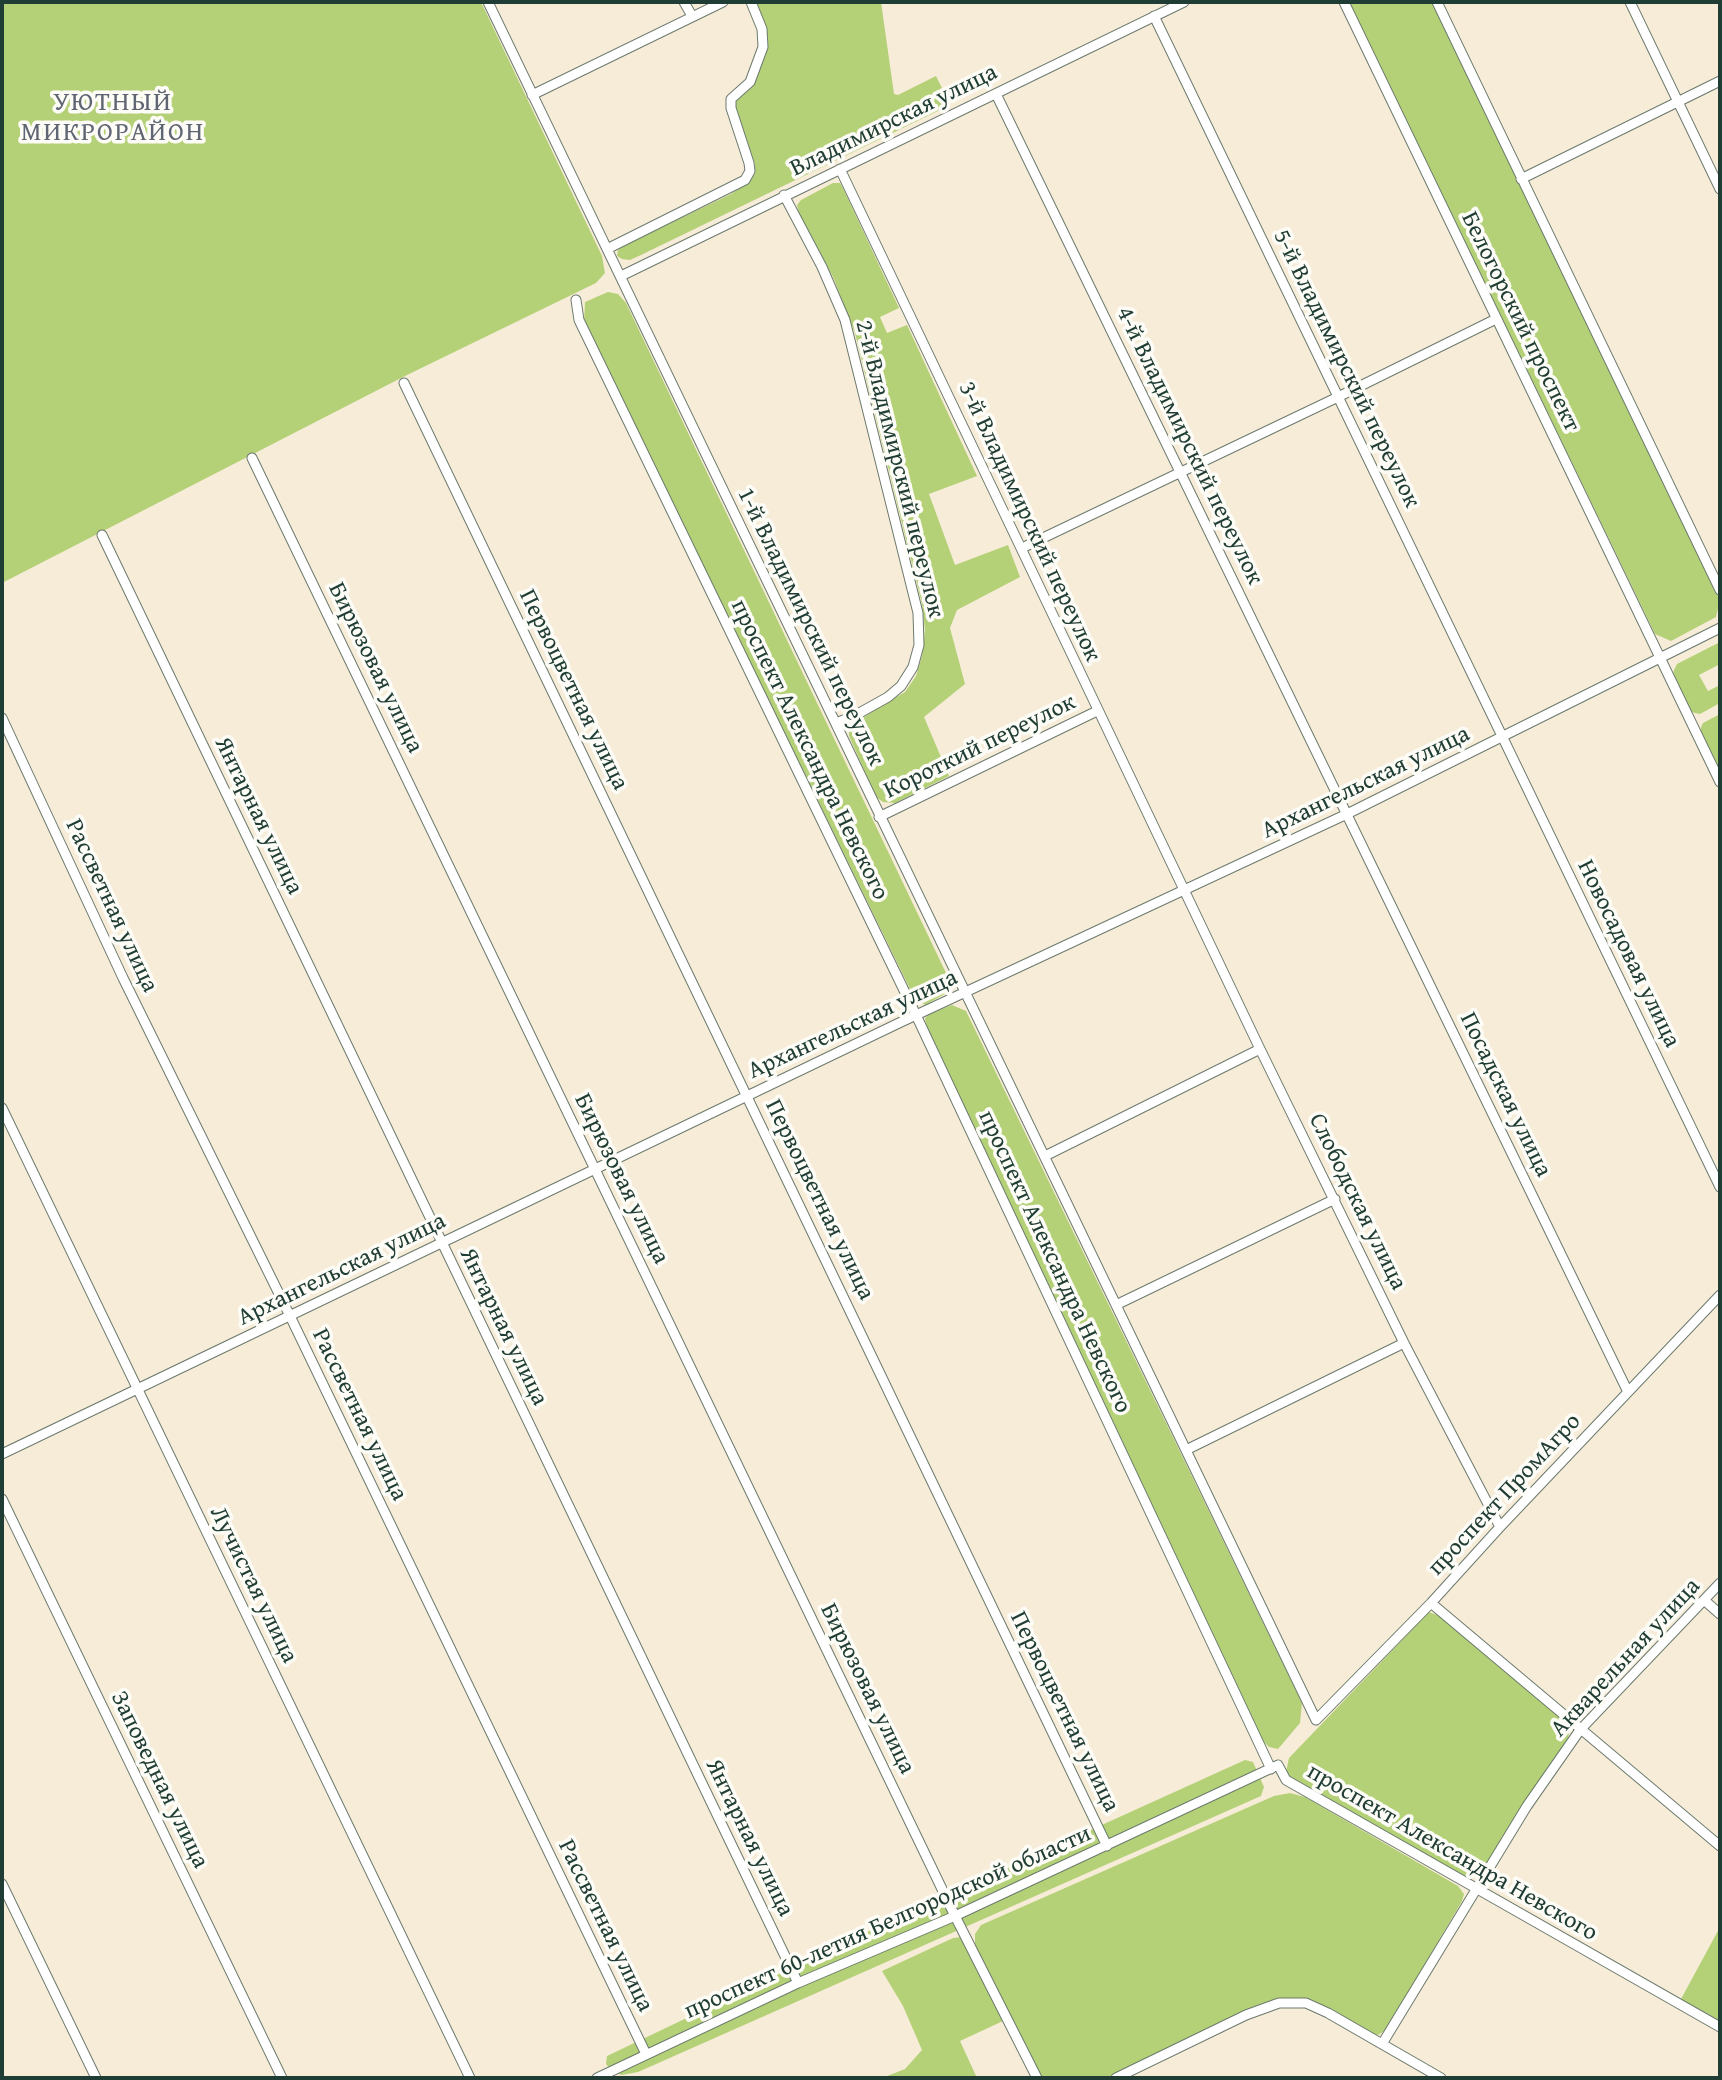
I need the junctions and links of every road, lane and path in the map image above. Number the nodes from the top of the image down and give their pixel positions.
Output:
1 (488, 2) edge
2 (684, 2) edge
3 (723, 2) edge
4 (751, 2) edge
5 (1184, 2) edge
6 (1344, 2) edge
7 (1437, 2) edge
8 (1630, 2) edge
9 (692, 16) junction
10 (1154, 16) junction
11 (1720, 81) edge
12 (996, 94) junction
13 (532, 95) junction
14 (1678, 102) junction
15 (840, 169) junction
16 (1521, 178) junction
17 (1720, 189) edge
18 (784, 195) junction
19 (607, 249) junction
20 (621, 276) junction
21 (576, 300) dead end
22 (1496, 319) junction
23 (404, 383) dead end
24 (1338, 397) junction
25 (252, 458) dead end
26 (1181, 473) junction
27 (102, 535) dead end
28 (1022, 548) junction
29 (1720, 590) edge
30 (1720, 628) edge
31 (1660, 659) junction
32 (1097, 711) junction
33 (2, 718) edge
34 (836, 723) junction
35 (1502, 738) junction
36 (1720, 782) edge
37 (1347, 814) junction
38 (879, 817) junction
39 (1185, 890) junction
40 (964, 994) junction
41 (916, 1015) junction
42 (1260, 1049) junction
43 (747, 1095) junction
44 (2, 1108) edge
45 (1045, 1156) junction
46 (595, 1170) junction
47 (1720, 1187) edge
48 (1335, 1199) junction
49 (441, 1243) junction
50 (1720, 1295) edge
51 (1118, 1304) junction
52 (290, 1315) junction
53 (1404, 1343) junction
54 (138, 1390) junction
55 (1628, 1392) junction
56 (1186, 1450) junction
57 (2, 1454) edge
58 (2, 1499) edge
59 (1500, 1527) junction
60 (1720, 1583) edge
61 (1704, 1600) junction
62 (1431, 1603) junction
63 (1720, 1614) edge
64 (1316, 1720) joint
65 (1580, 1730) junction
66 (1271, 1769) junction
67 (1107, 1846) junction
68 (1720, 1846) edge
69 (2, 1884) edge
70 (1475, 1889) junction
71 (955, 1916) junction
72 (798, 1983) junction
73 (1720, 2027) edge
74 (1382, 2044) junction
75 (646, 2054) junction
76 (604, 2077) edge
77 (96, 2078) edge
78 (282, 2078) edge
79 (470, 2078) edge
80 (1037, 2078) edge
81 (1116, 2078) edge
82 (1441, 2078) edge

1 - 13 street, 1-й Владимирский переулок
2 - 9 street
3 - 9 street
4 - 19 street
5 - 10 street, Владимирская улица
6 - 22 street, Белогорский проспект
7 - 16 street
8 - 14 street
9 - 13 street
10 - 12 street, Владимирская улица
10 - 24 street, 5-й Владимирский переулок
11 - 14 street
12 - 15 street, Владимирская улица
12 - 26 street, 4-й Владимирский переулок
13 - 19 street, 1-й Владимирский переулок
14 - 16 street
14 - 17 street
15 - 18 street, Владимирская улица
15 - 28 street, 3-й Владимирский переулок
16 - 29 street
18 - 20 street, Владимирская улица
18 - 34 street, 2-й Владимирский переулок
19 - 20 street, 1-й Владимирский переулок
20 - 34 street, 1-й Владимирский переулок
21 - 41 street, проспект Александра Невского
22 - 24 street
22 - 31 street, Белогорский проспект
23 - 43 street, Первоцветная улица
24 - 26 street
24 - 35 street, 5-й Владимирский переулок
25 - 46 street, Бирюзовая улица
26 - 28 street
26 - 37 street, 4-й Владимирский переулок
27 - 49 street, Янтарная улица
28 - 32 street, 3-й Владимирский переулок
30 - 31 street, Архангельская улица
31 - 35 street, Архангельская улица
31 - 36 street, Белогорский проспект
32 - 38 street, Короткий переулок
32 - 39 street, 3-й Владимирский переулок
33 - 52 street, Рассветная улица
34 - 38 street, 1-й Владимирский переулок
35 - 37 street, Архангельская улица
35 - 47 street, Новосадовая улица
37 - 39 street, Архангельская улица
37 - 55 street, Посадская улица
38 - 40 street, 1-й Владимирский переулок
39 - 40 street, Архангельская улица
39 - 42 street, Слободская улица
40 - 41 street, Архангельская улица
40 - 45 street, проспект Александра Невского
41 - 43 street, Архангельская улица
41 - 66 street, проспект Александра Невского
42 - 45 street
42 - 48 street, Слободская улица
43 - 46 street, Архангельская улица
43 - 67 street, Первоцветная улица
44 - 54 street, Лучистая улица
45 - 51 street, проспект Александра Невского
46 - 49 street, Архангельская улица
46 - 71 street, Бирюзовая улица
48 - 51 street
48 - 53 street, Слободская улица
49 - 52 street, Архангельская улица
49 - 72 street, Янтарная улица
50 - 55 street, проспект ПромАгро
51 - 56 street, проспект Александра Невского
52 - 54 street, Архангельская улица
52 - 75 street, Рассветная улица
53 - 56 street
53 - 59 street, Слободская улица
54 - 57 street, Архангельская улица
54 - 79 street, Лучистая улица
55 - 59 street, проспект ПромАгро
56 - 64 street, проспект Александра Невского
58 - 78 street, Заповедная улица
59 - 62 street, проспект ПромАгро
60 - 61 street, Акварельная улица
61 - 63 street
61 - 65 street, Акварельная улица
62 - 64 street, проспект ПромАгро
62 - 65 street
65 - 68 street
65 - 70 street, Акварельная улица
66 - 67 street, проспект 60-летия Белгородской области
66 - 70 street, проспект Александра Невского
67 - 71 street, проспект 60-летия Белгородской области
69 - 77 street
70 - 73 street, проспект Александра Невского
70 - 74 street, Акварельная улица
71 - 72 street, проспект 60-летия Белгородской области
71 - 80 street, Бирюзовая улица
72 - 75 street, проспект 60-летия Белгородской области
74 - 81 street
74 - 82 street
75 - 76 street, проспект 60-летия Белгородской области

